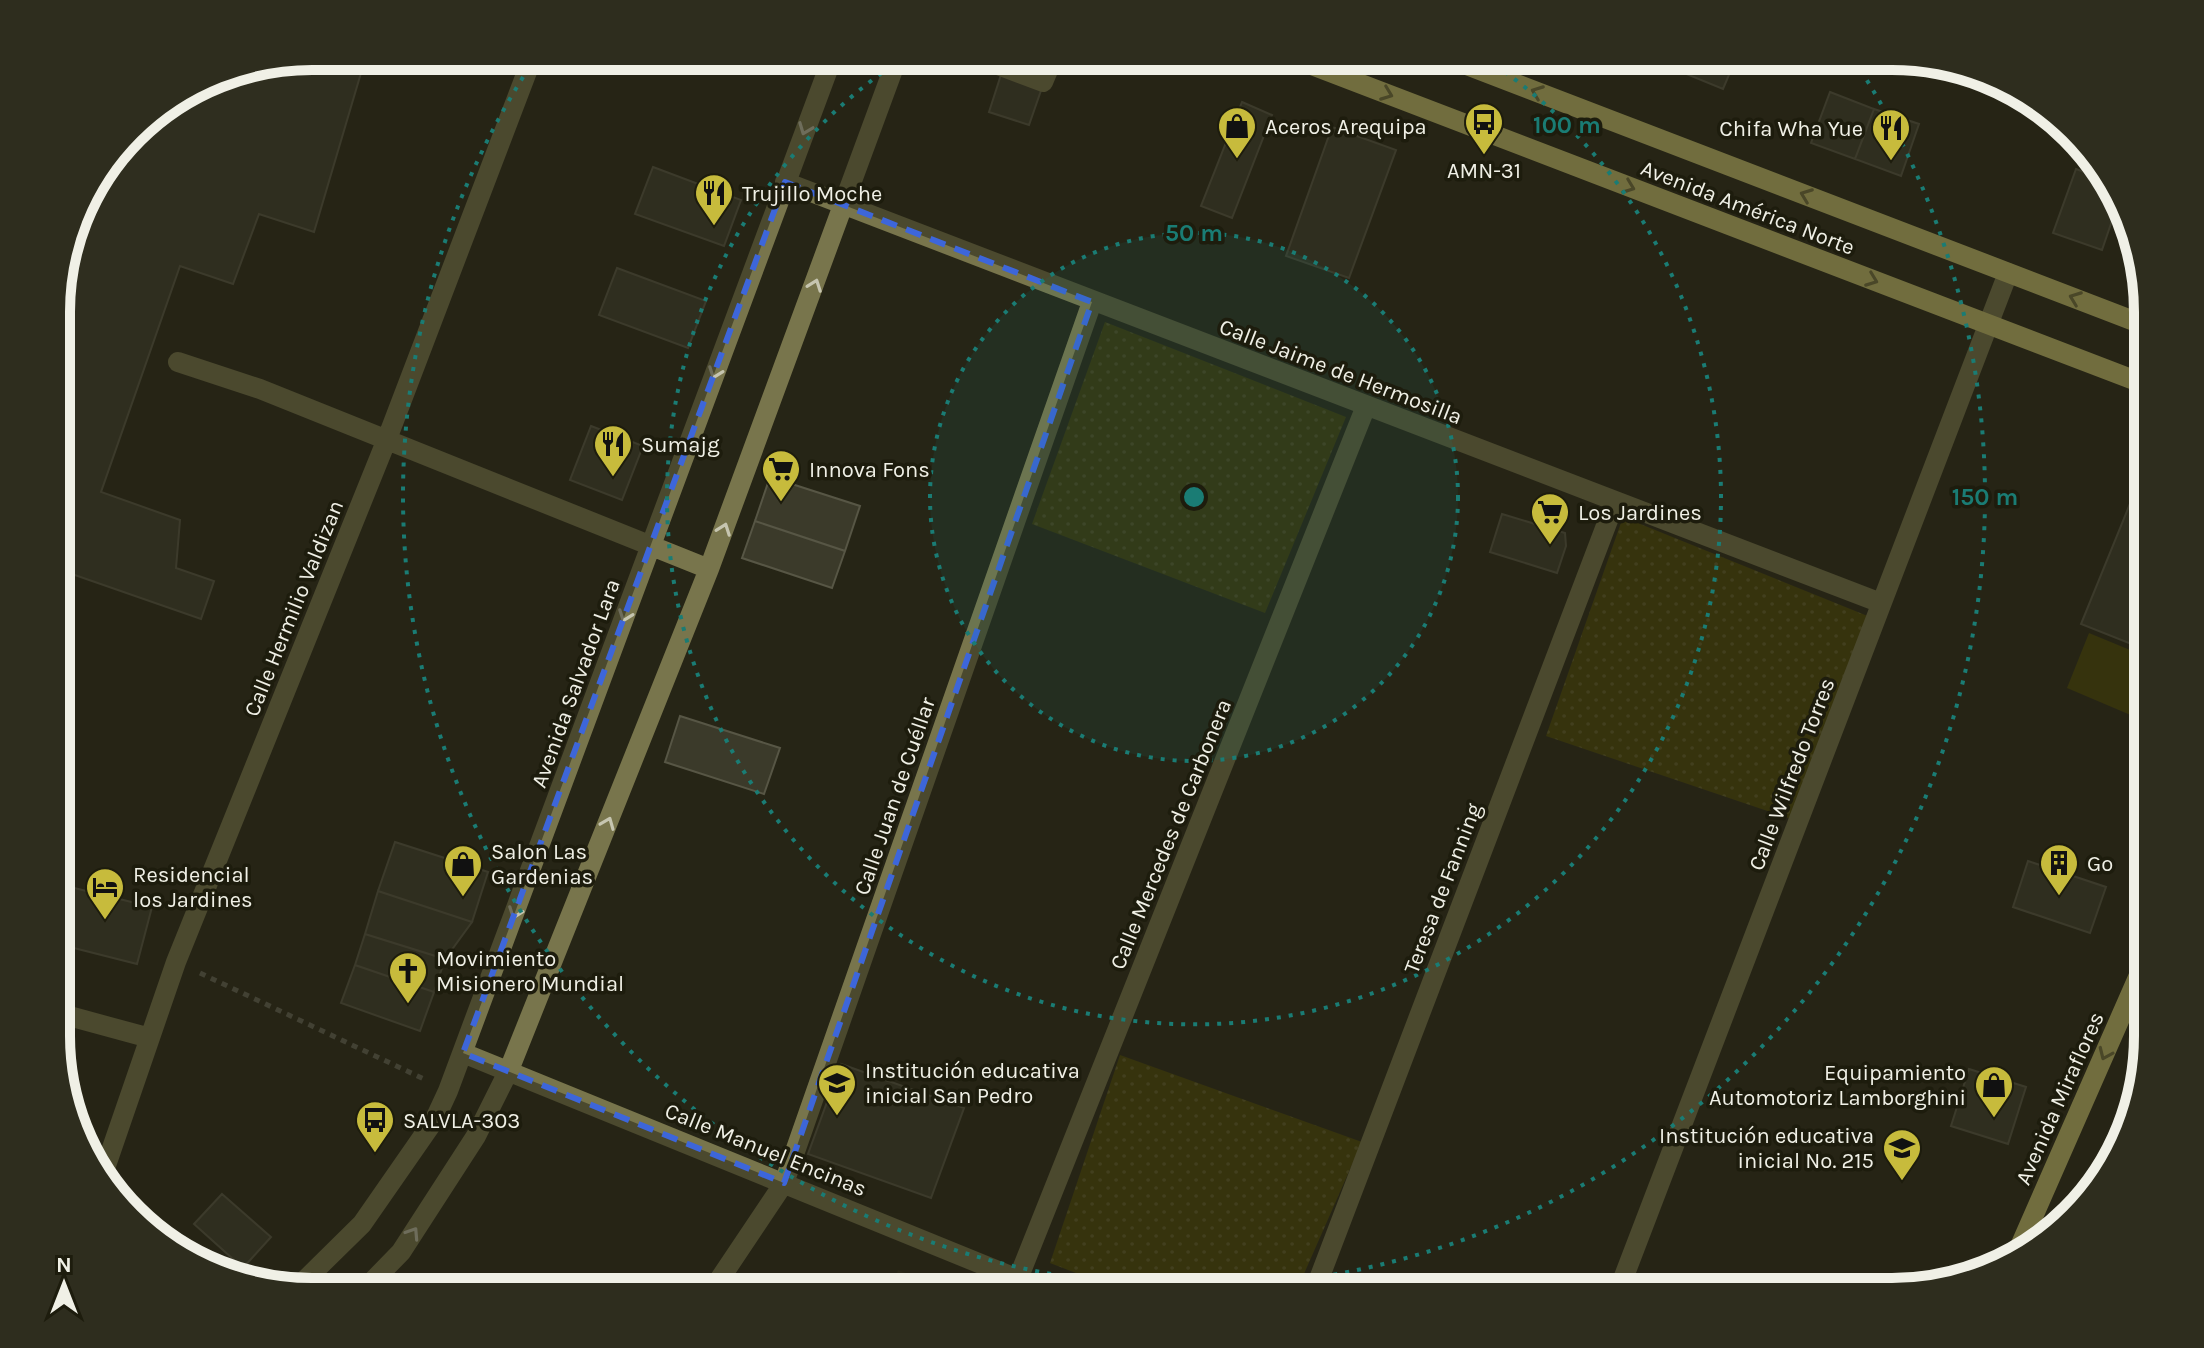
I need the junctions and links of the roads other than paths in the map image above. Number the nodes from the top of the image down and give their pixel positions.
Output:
1 (1325, 70) edge
2 (1499, 70) edge
3 (527, 71) edge
4 (827, 71) edge
5 (893, 71) edge
6 (1013, 71) edge
7 (1048, 71) edge
8 (785, 182) junction
9 (844, 207) junction
10 (2008, 273) junction
11 (1092, 302) junction
12 (2133, 321) edge
13 (1988, 324) junction
14 (178, 362) dead end
15 (2133, 380) edge
16 (1366, 406) junction
17 (387, 439) junction
18 (1615, 502) junction
19 (651, 544) junction
20 (709, 569) junction
21 (1881, 603) junction
22 (2133, 989) edge
23 (70, 1016) edge
24 (150, 1038) junction
25 (463, 1053) junction
26 (509, 1070) junction
27 (107, 1163) edge
28 (784, 1183) junction
29 (2023, 1239) edge
30 (1320, 1277) edge
31 (1624, 1277) edge
32 (307, 1278) edge
33 (376, 1278) edge
34 (721, 1278) edge
35 (1014, 1278) edge
36 (1019, 1278) edge

1 -> 13 main road, Avenida América Norte
10 -> 2 main road, Avenida América Norte
3 - 17 street, Calle Hermilio Valdizan
4 -> 8 street, Avenida Salvador Lara
5 - 9 street
6 - 7 street
8 - 9 street, Calle Jaime de Hermosilla
8 -> 19 street, Avenida Salvador Lara
9 - 11 street, Calle Jaime de Hermosilla
20 -> 9 street
12 -> 10 main road, Avenida América Norte
10 - 13 street, Calle Wilfredo Torres
11 - 16 street, Calle Jaime de Hermosilla
11 - 28 street, Calle Juan de Cuéllar
13 - 15 main road, Avenida América Norte
13 - 21 street, Calle Wilfredo Torres
14 - 17 street
16 - 18 street, Calle Jaime de Hermosilla
16 - 36 street, Calle Mercedes de Carbonera
17 - 19 street
17 - 24 street, Calle Hermilio Valdizan
18 - 21 street, Calle Jaime de Hermosilla
18 - 30 street, Teresa de Fanning
19 - 20 street
19 -> 25 street, Avenida Salvador Lara
26 -> 20 street
21 - 31 street, Calle Wilfredo Torres
22 -> 29 main road, Avenida Miraflores
23 - 24 street
24 - 27 street, Calle Hermilio Valdizan
25 - 26 street, Calle Manuel Encinas
25 - 32 street, Avenida Salvador Lara
26 - 28 street, Calle Manuel Encinas
33 -> 26 street
28 - 34 street, Calle Juan de Cuéllar
28 - 35 street, Calle Manuel Encinas

